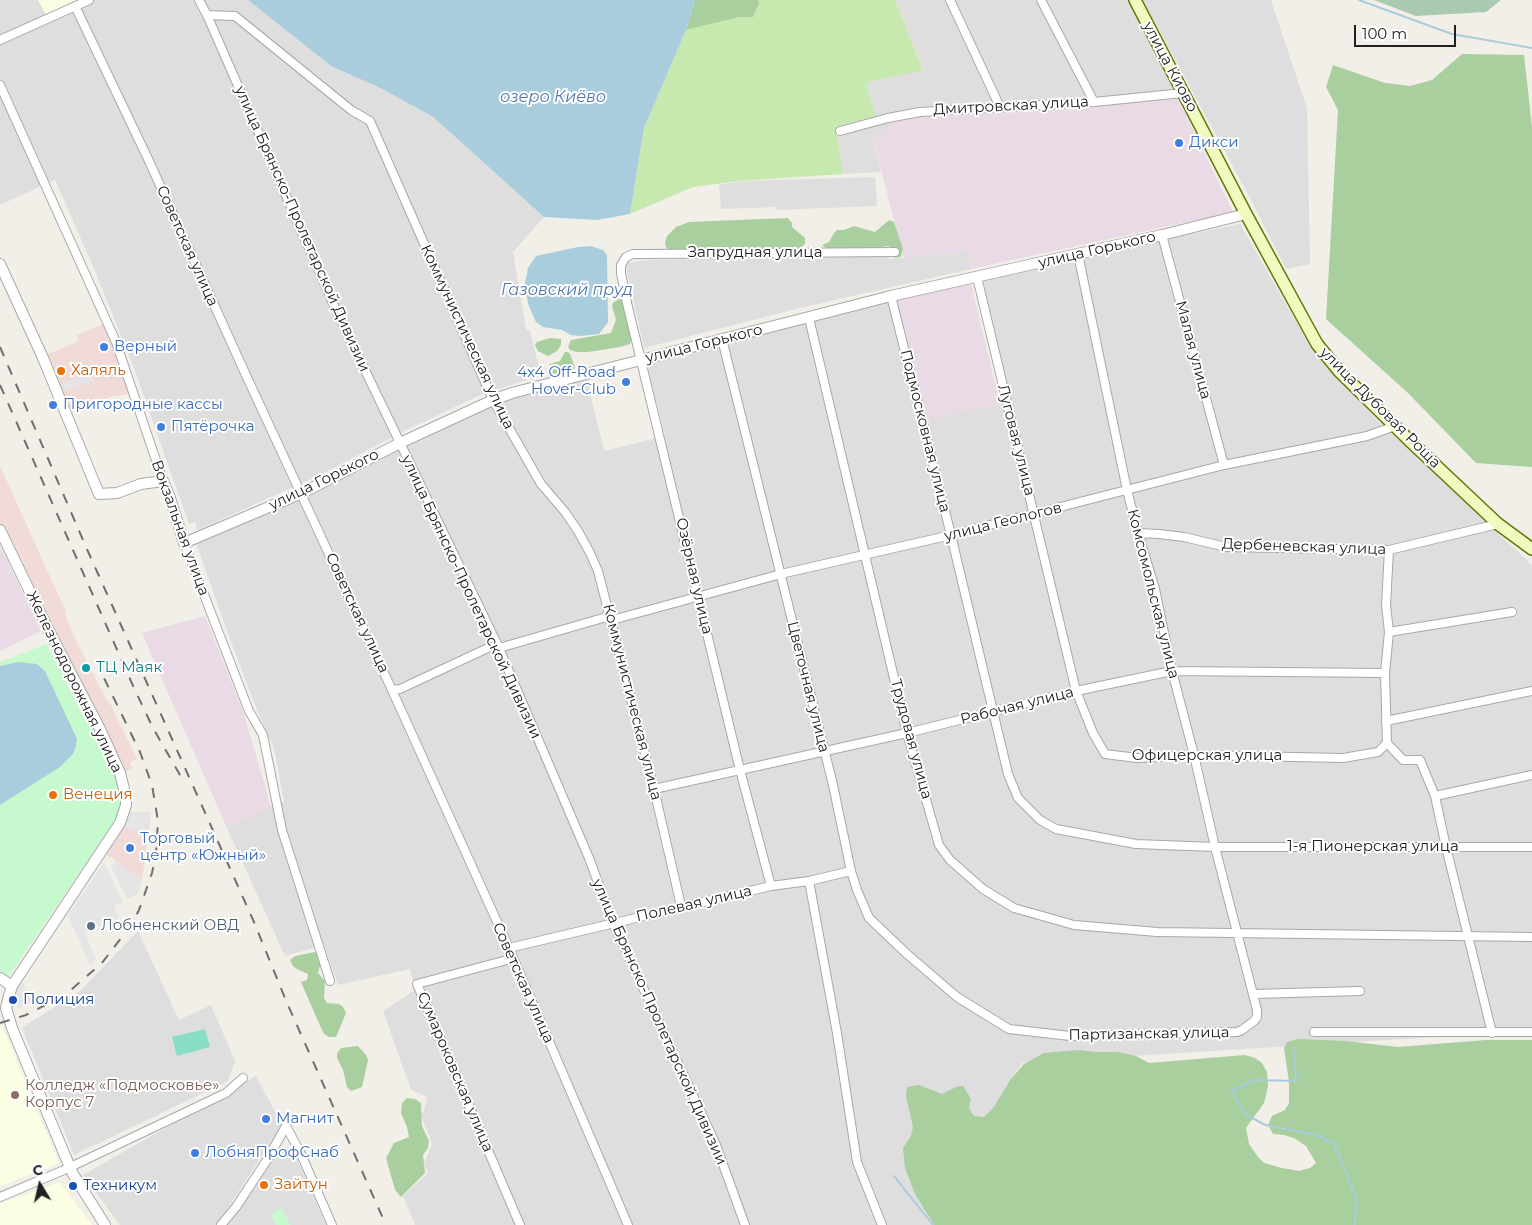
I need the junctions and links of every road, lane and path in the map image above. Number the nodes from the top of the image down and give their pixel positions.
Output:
1 (89, 0) edge
2 (199, 0) edge
3 (950, 0) edge
4 (1042, 0) edge
5 (1135, 0) edge
6 (76, 6) junction
7 (207, 15) junction
8 (0, 40) edge
9 (0, 85) edge
10 (1183, 93) junction
11 (1094, 102) junction
12 (1000, 107) junction
13 (840, 131) dead end
14 (1246, 214) junction
15 (1162, 235) junction
16 (895, 252) dead end
17 (1078, 254) junction
18 (0, 264) edge
19 (621, 265) joint
20 (977, 277) junction
21 (891, 296) junction
22 (809, 318) junction
23 (722, 340) junction
24 (642, 360) junction
25 (493, 400) junction
26 (1395, 426) junction
27 (400, 443) junction
28 (1224, 465) junction
29 (163, 481) junction
30 (1127, 490) junction
31 (302, 493) junction
32 (1034, 514) junction
33 (1498, 524) junction
34 (0, 530) edge
35 (1138, 533) junction
36 (951, 535) junction
37 (184, 543) junction
38 (1532, 549) edge
39 (1389, 550) junction
40 (865, 554) junction
41 (781, 574) junction
42 (698, 596) junction
43 (1512, 612) dead end
44 (611, 618) junction
45 (1389, 632) junction
46 (499, 648) junction
47 (1172, 671) junction
48 (1385, 673) junction
49 (392, 690) junction
50 (1076, 691) junction
51 (1532, 691) edge
52 (993, 712) junction
53 (1386, 721) junction
54 (907, 733) junction
55 (1387, 743) junction
56 (823, 751) junction
57 (1194, 755) junction
58 (740, 770) junction
59 (1532, 775) edge
60 (654, 789) junction
61 (1435, 796) junction
62 (1215, 847) junction
63 (1446, 847) junction
64 (1532, 847) edge
65 (851, 871) junction
66 (809, 881) junction
67 (771, 886) junction
68 (681, 906) junction
69 (613, 924) junction
70 (1236, 932) junction
71 (1469, 937) junction
72 (1532, 937) edge
73 (510, 952) junction
74 (0, 978) edge
75 (330, 981) dead end
76 (12, 986) junction
77 (1360, 991) dead end
78 (1253, 994) junction
79 (957, 998) joint
80 (1314, 1032) dead end
81 (1532, 1032) edge
82 (1492, 1033) junction
83 (243, 1078) dead end
84 (70, 1167) junction
85 (0, 1197) edge
86 (105, 1225) edge
87 (221, 1225) edge
88 (332, 1225) edge
89 (520, 1225) edge
90 (628, 1225) edge
91 (745, 1225) edge
92 (882, 1225) edge

1 - 6 street
2 - 7 street, улица Брянско-Пролетарской Дивизии
3 - 12 street
4 - 11 street
5 - 10 main road, улица Киово
6 - 8 street
6 - 31 street, Советская улица
7 - 25 street, Коммунистическая улица
7 - 27 street, улица Брянско-Пролетарской Дивизии
9 - 29 street, Вокзальная улица
10 - 11 street, Дмитровская улица
10 - 14 main road, улица Киово
11 - 12 street, Дмитровская улица
12 - 13 street, Дмитровская улица
14 - 15 street, улица Горького
14 - 26 main road, улица Дубовая Роща
15 - 17 street, улица Горького
15 - 28 street, Малая улица
16 - 19 street, Запрудная улица
17 - 20 street, улица Горького
17 - 30 street, Комсомольская улица
18 - 29 street
19 - 24 street, Озёрная улица
20 - 21 street, улица Горького
20 - 32 street, Луговая улица
21 - 22 street, улица Горького
21 - 36 street, Подмосковная улица
22 - 23 street, улица Горького
22 - 40 street, Трудовая улица
23 - 24 street, улица Горького
23 - 41 street, Цветочная улица
24 - 25 street, улица Горького
24 - 42 street, Озёрная улица
25 - 27 street, улица Горького
25 - 44 street, Коммунистическая улица
26 - 28 street, улица Геологов
26 - 33 main road, улица Дубовая Роща
27 - 31 street, улица Горького
27 - 46 street, улица Брянско-Пролетарской Дивизии
28 - 30 street, улица Геологов
29 - 37 street, Вокзальная улица
30 - 32 street, улица Геологов
30 - 35 street, Комсомольская улица
31 - 37 street, улица Горького
31 - 49 street, Советская улица
32 - 36 street, улица Геологов
32 - 50 street, Луговая улица
33 - 38 main road, улица Дубовая Роща
33 - 39 street, Дербеневская улица
34 - 76 street, Железнодорожная улица
35 - 39 street, Дербеневская улица
35 - 47 street, Комсомольская улица
36 - 40 street, улица Геологов
36 - 52 street, Подмосковная улица
37 - 75 street, Вокзальная улица
39 - 45 street
40 - 41 street, улица Геологов
40 - 54 street, Трудовая улица
41 - 42 street, улица Геологов
41 - 56 street, Цветочная улица
42 - 44 street, улица Геологов
42 - 58 street, Озёрная улица
43 - 45 street
44 - 46 street, улица Геологов
44 - 60 street, Коммунистическая улица
45 - 48 street
46 - 49 street, улица Геологов
46 - 69 street, улица Брянско-Пролетарской Дивизии
47 - 48 street, Рабочая улица
47 - 50 street, Рабочая улица
47 - 57 street, Комсомольская улица
48 - 53 street
49 - 73 street, Советская улица
50 - 52 street, Рабочая улица
50 - 57 street, Офицерская улица
51 - 53 street
52 - 54 street, Рабочая улица
52 - 62 street, Подмосковная улица
53 - 55 street
54 - 56 street, Рабочая улица
54 - 70 street, Трудовая улица
55 - 57 street, Офицерская улица
55 - 61 street
56 - 58 street, Рабочая улица
56 - 65 street, Цветочная улица
57 - 62 street, Комсомольская улица
58 - 60 street, Рабочая улица
58 - 67 street, Озёрная улица
59 - 61 street
60 - 68 street, Коммунистическая улица
61 - 63 street
62 - 63 street, 1-я Пионерская улица
62 - 70 street, Комсомольская улица
63 - 64 street, 1-я Пионерская улица
63 - 71 street
65 - 66 street, Полевая улица
65 - 79 street, Цветочная улица
66 - 67 street, Полевая улица
66 - 92 street
67 - 68 street, Полевая улица
68 - 69 street, Полевая улица
69 - 73 street, Полевая улица
69 - 91 street, улица Брянско-Пролетарской Дивизии
70 - 71 street
70 - 78 street, Партизанская улица
71 - 72 street
71 - 82 street
73 - 89 street, Сумароковская улица
73 - 90 street, Советская улица
74 - 76 street
76 - 84 street
77 - 78 street
78 - 79 street, Партизанская улица
80 - 82 street
81 - 82 street
83 - 84 street
84 - 85 street
84 - 86 street
87 - 88 street

